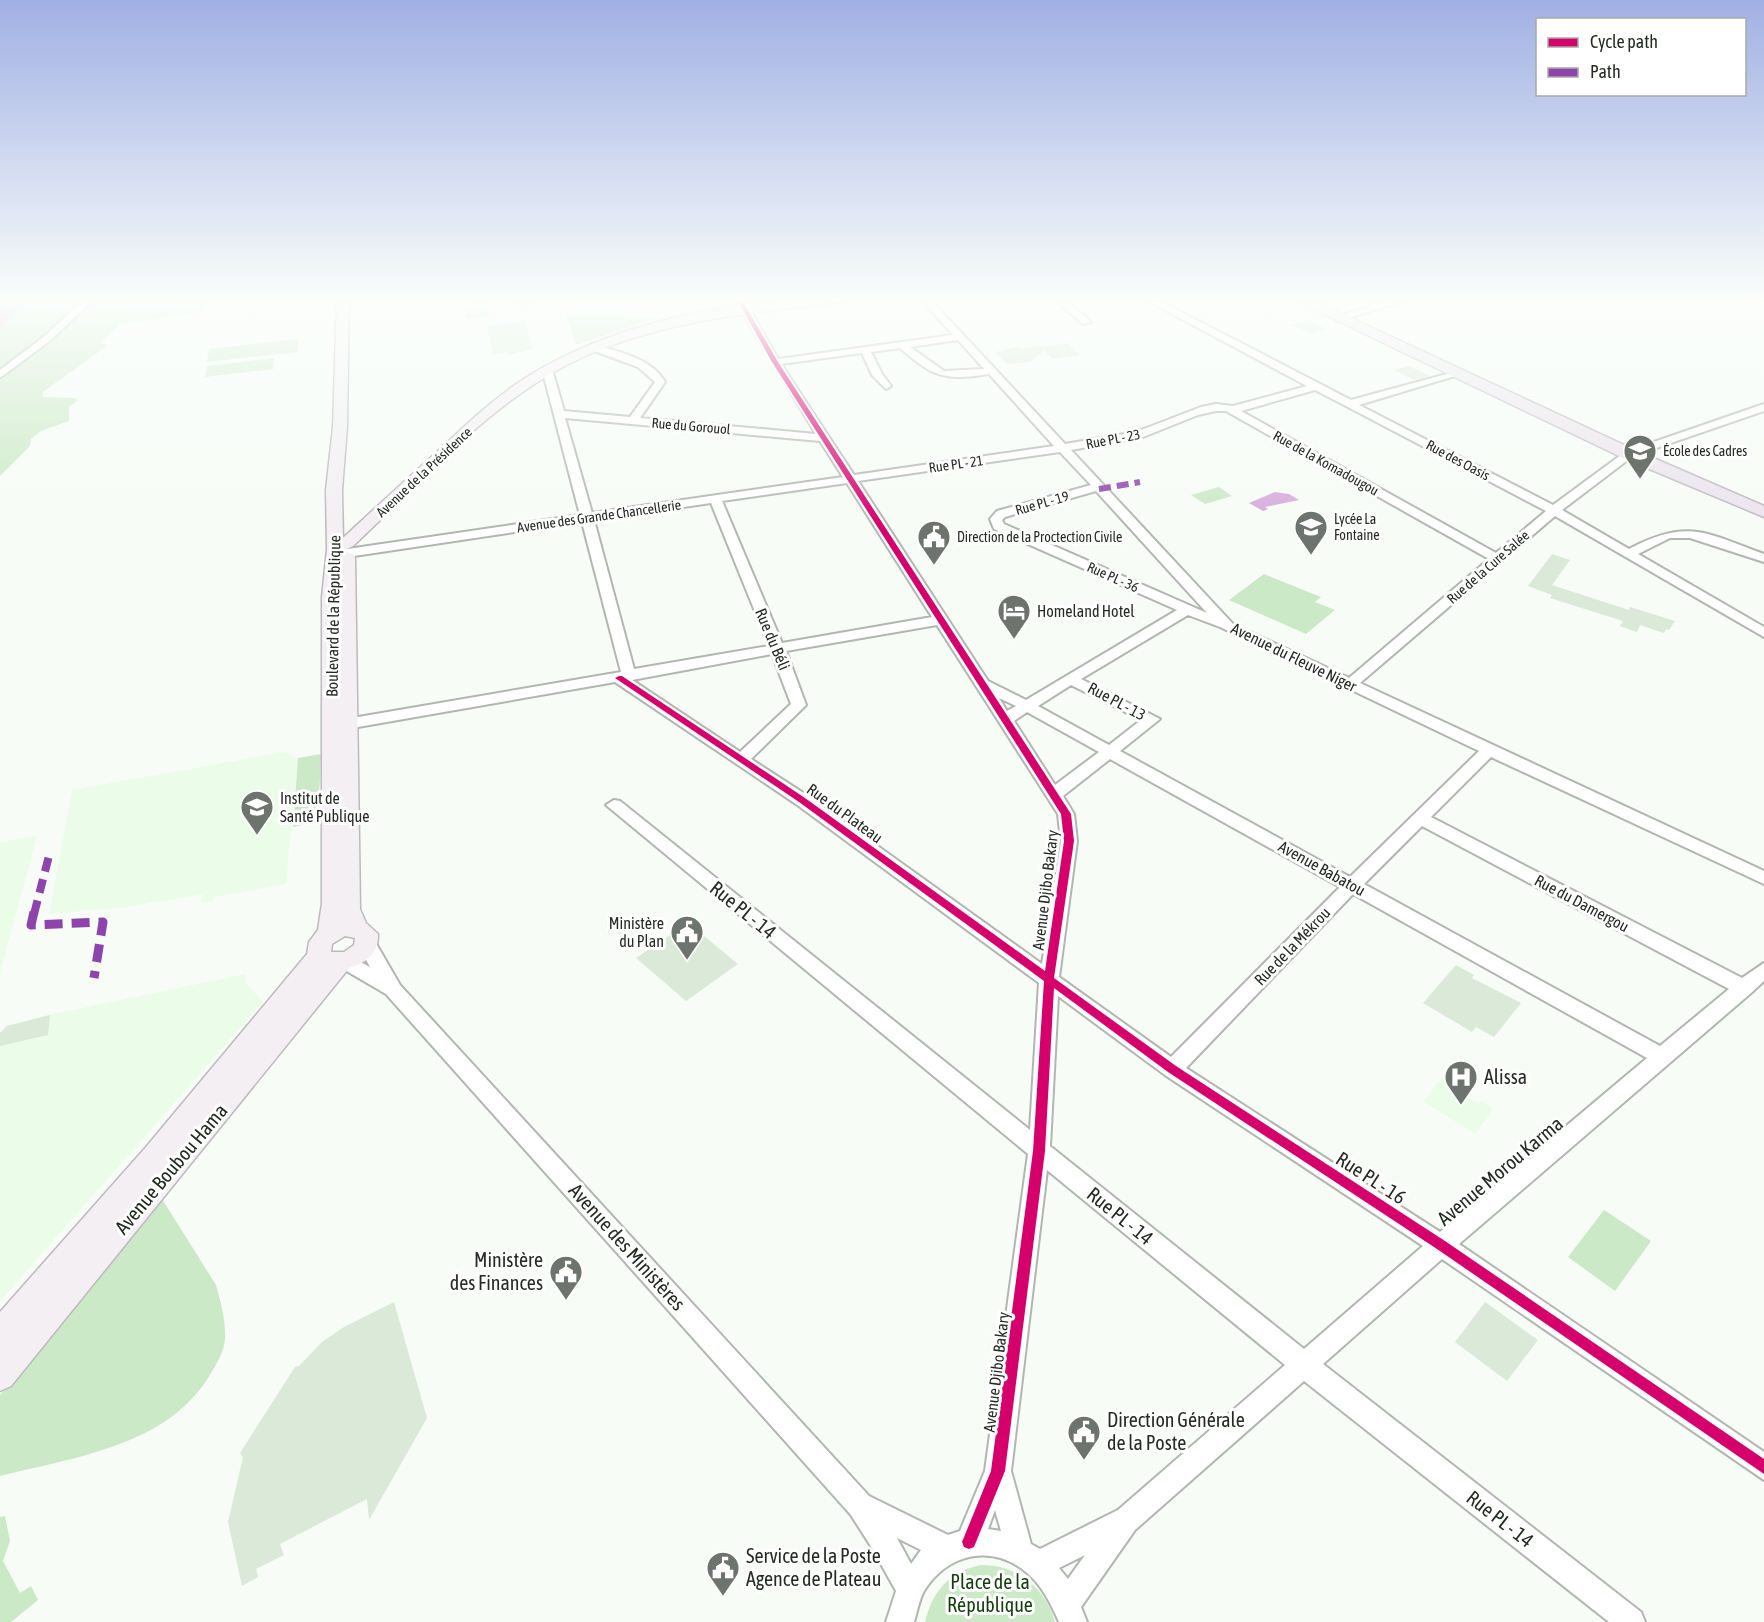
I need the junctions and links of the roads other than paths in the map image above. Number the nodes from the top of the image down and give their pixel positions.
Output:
1 (347, 374) edge
2 (540, 374) edge
3 (548, 374) edge
4 (655, 374) edge
5 (783, 374) edge
6 (876, 374) edge
7 (939, 374) edge
8 (972, 374) edge
9 (992, 374) edge
10 (1291, 374) edge
11 (1453, 374) edge
12 (1456, 374) edge
13 (886, 386) dead end
14 (1317, 387) junction
15 (1350, 404) junction
16 (1764, 407) edge
17 (1232, 410) junction
18 (559, 414) junction
19 (633, 420) junction
20 (824, 438) junction
21 (1061, 448) junction
22 (1629, 454) junction
23 (852, 480) junction
24 (1098, 487) junction
25 (715, 499) junction
26 (1554, 510) junction
27 (1764, 512) edge
28 (587, 517) junction
29 (998, 526) joint
30 (341, 550) junction
31 (1630, 553) junction
32 (1764, 558) edge
33 (1498, 559) junction
34 (1188, 609) junction
35 (941, 620) junction
36 (1228, 627) junction
37 (1764, 633) edge
38 (778, 649) junction
39 (624, 677) junction
40 (1070, 679) junction
41 (980, 683) junction
42 (1350, 684) junction
43 (1027, 706) junction
44 (1004, 720) junction
45 (340, 725) junction
46 (1491, 748) junction
47 (1107, 752) junction
48 (741, 760) junction
49 (1053, 795) junction
50 (614, 805) dead end
51 (1420, 818) junction
52 (1764, 878) edge
53 (1352, 885) junction
54 (362, 936) junction
55 (334, 953) junction
56 (1764, 970) edge
57 (1049, 978) junction
58 (1744, 988) junction
59 (393, 990) junction
60 (1662, 1057) junction
61 (1172, 1069) junction
62 (1039, 1151) junction
63 (1441, 1245) junction
64 (0, 1335) edge
65 (1304, 1365) junction
66 (0, 1375) edge
67 (1764, 1467) edge
68 (998, 1471) junction
69 (860, 1506) junction
70 (1126, 1521) junction
71 (958, 1546) junction
72 (1029, 1557) junction
73 (910, 1589) junction
74 (1070, 1612) edge
75 (900, 1622) edge
76 (1631, 1622) edge

1 - 30 main road, Boulevard de la République
2 - 30 main road, Avenue de la Présidence
3 - 18 street
4 - 19 street
5 - 20 street
6 - 13 street
7 - 8 street
9 - 21 street, Avenue du Fleuve Niger
10 - 14 street, Rue des Oasis
11 - 15 street
12 - 22 highway
14 - 15 street, Rue des Oasis
14 - 17 street
15 - 26 street, Rue des Oasis
16 - 22 street, Rue de la Cure Salée
17 - 21 street, Rue PL - 23
17 - 33 street, Rue de la Komadougou
18 - 19 street, Rue du Gorouol
18 - 28 street
19 - 20 street, Rue du Gorouol
20 - 23 street
21 - 23 street, Rue PL - 21
21 - 24 street, Avenue du Fleuve Niger
22 - 26 street, Rue de la Cure Salée
22 - 27 highway
23 - 25 street, Avenue des Grande Chancellerie
23 - 35 street, Avenue Djibo Bakary
24 - 29 street, Rue PL - 19
24 - 36 street, Avenue du Fleuve Niger
25 - 28 street, Avenue des Grande Chancellerie
25 - 38 street, Rue du Béli
26 - 31 street, Rue des Oasis
26 - 33 street, Rue de la Cure Salée
28 - 30 street, Avenue des Grande Chancellerie
28 - 39 street
29 - 34 street, Rue PL - 36
30 - 45 main road, Boulevard de la République
31 - 32 street
31 - 37 street, Rue des Oasis
33 - 42 street, Rue de la Cure Salée
34 - 36 street, Rue PL - 36
34 - 40 street
35 - 38 street
35 - 41 street, Avenue Djibo Bakary
36 - 42 street, Avenue du Fleuve Niger
38 - 39 street
38 - 48 street, Rue du Béli
39 - 45 street
39 - 48 street, Rue du Plateau
40 - 43 street, Rue PL - 13
40 - 47 street, Rue PL - 13
41 - 43 street, Avenue Babatou
41 - 44 street, Avenue Djibo Bakary
42 - 46 street, Avenue du Fleuve Niger
43 - 44 street, Rue PL - 13
43 - 47 street, Avenue Babatou
44 - 49 street, Avenue Djibo Bakary
45 - 54 main road, Boulevard de la République
45 - 55 main road, Boulevard de la République
46 - 51 street, Rue de la Mékrou
46 - 52 street, Avenue du Fleuve Niger
47 - 49 street
47 - 53 street, Avenue Babatou
48 - 57 street, Rue du Plateau
49 - 57 street, Avenue Djibo Bakary
50 - 62 street, Rue PL - 14
51 - 53 street, Rue de la Mékrou
51 - 58 street, Rue du Damergou
53 - 60 street, Avenue Babatou
53 - 61 street, Rue de la Mékrou
54 - 55 main road
54 - 55 main road
54 - 59 street, Avenue des Ministères
55 - 59 street, Avenue des Ministères
55 - 64 main road, Avenue Boubou Hama
55 - 66 main road, Avenue Boubou Hama
56 - 58 street, Avenue Morou Karma
57 - 61 street, Rue PL - 16
57 - 62 street, Avenue Djibo Bakary
58 - 60 street, Avenue Morou Karma
59 - 69 street, Avenue des Ministères
60 - 63 street, Avenue Morou Karma
61 - 63 street, Rue PL - 16
62 - 65 street, Rue PL - 14
62 - 68 street, Avenue Djibo Bakary
63 - 65 street, Avenue Morou Karma
63 - 67 street, Rue PL - 16
65 - 70 street, Avenue Morou Karma
65 - 76 street, Rue PL - 14
68 - 71 street
68 - 72 street
69 - 71 street, Avenue des Ministères
69 - 73 street, Avenue des Ministères
70 - 72 street, Avenue Morou Karma
70 - 74 street, Avenue Morou Karma
71 - 72 street
71 - 73 street
72 - 74 street
73 - 75 street

